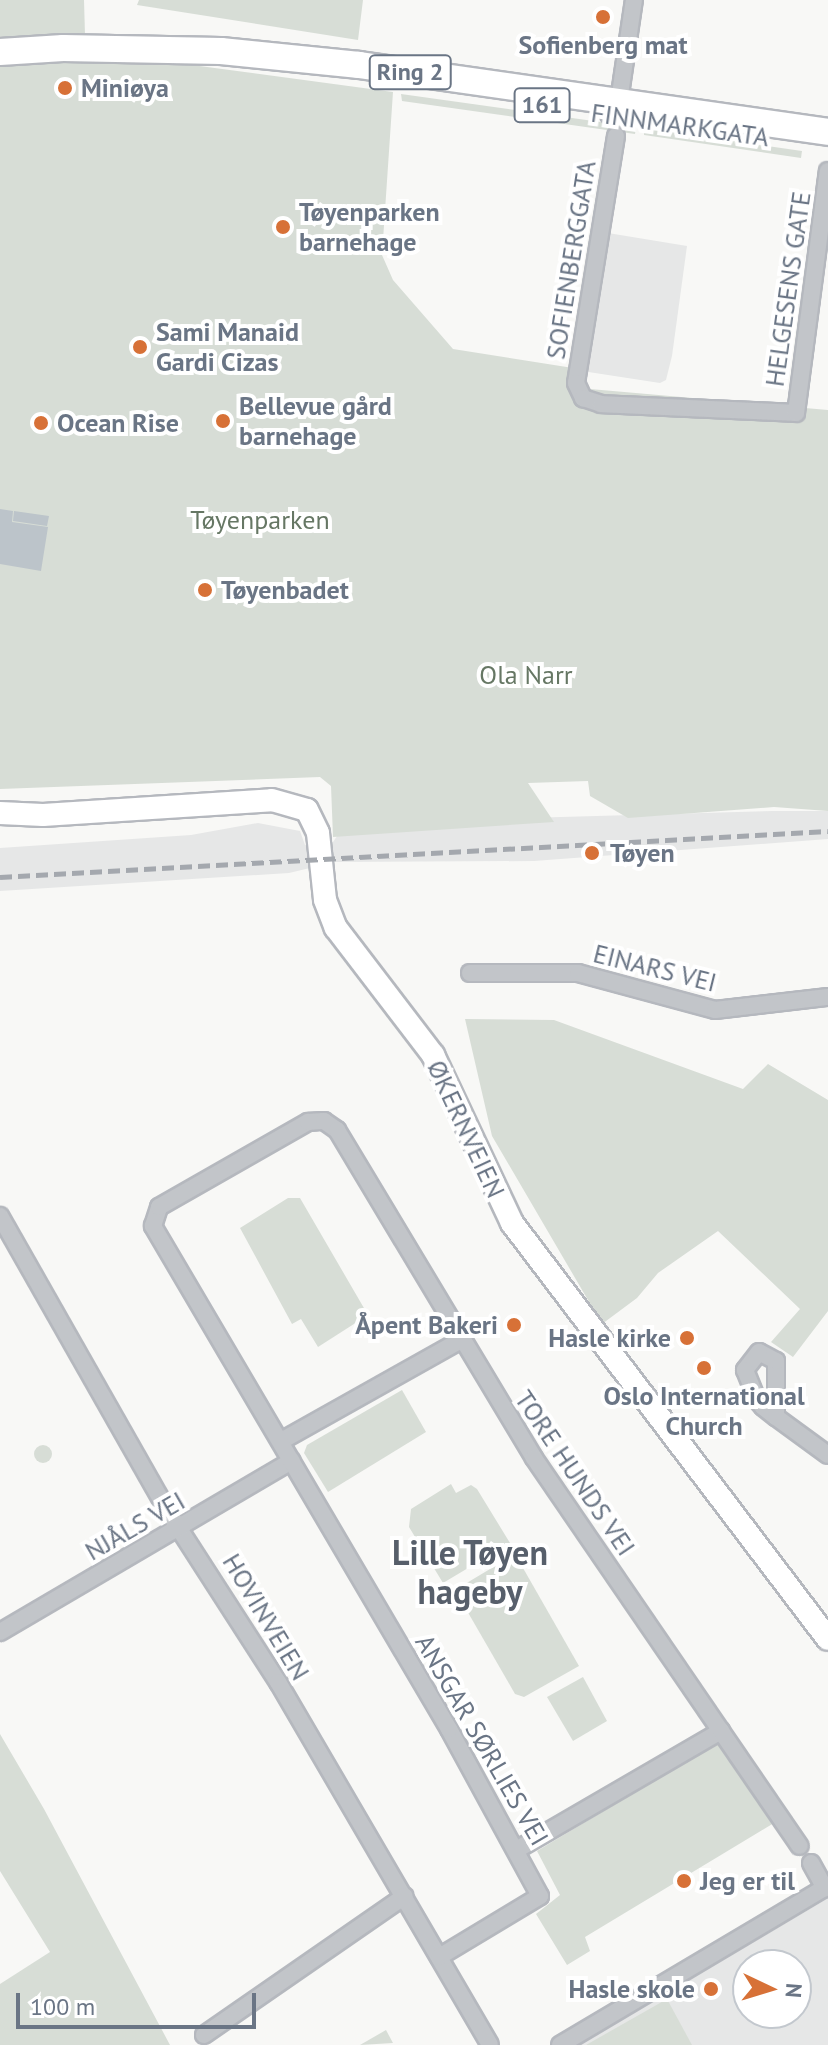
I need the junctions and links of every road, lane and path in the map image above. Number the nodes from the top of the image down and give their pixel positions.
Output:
1 (634, 0) edge
2 (0, 52) edge
3 (199, 53) junction
4 (475, 96) joint
5 (615, 117) junction
6 (828, 132) edge
7 (828, 146) edge
8 (828, 171) edge
9 (796, 413) joint
10 (0, 813) edge
11 (470, 973) dead end
12 (828, 997) edge
13 (0, 1216) edge
14 (154, 1216) joint
15 (459, 1341) junction
16 (776, 1417) dead end
17 (281, 1441) junction
18 (828, 1455) edge
19 (292, 1461) junction
20 (183, 1527) junction
21 (0, 1632) edge
22 (828, 1639) edge
23 (721, 1731) junction
24 (800, 1846) dead end
25 (518, 1849) junction
26 (811, 1863) dead end
27 (827, 1887) edge
28 (405, 1896) junction
29 (439, 1957) junction
30 (204, 2035) dead end
31 (490, 2045) edge
32 (560, 2045) edge

1 - 5 street, SOFIENBERGGATA
2 - 3 main road, FINNMARKGATA / Ring 2
3 - 4 main road, FINNMARKGATA / Ring 2
3 - 5 main road, FINNMARKGATA / Ring 2
4 - 5 main road, FINNMARKGATA / 161
5 - 6 main road, FINNMARKGATA / Ring 2
5 - 7 main road, FINNMARKGATA / Ring 2
5 - 9 street, SOFIENBERGGATA
8 - 9 street, HELGESENS GATE
10 - 22 main road, ØKERNVEIEN
11 - 12 street, EINARS VEI
13 - 20 street, HOVINVEIEN
14 - 15 street, TORE HUNDS VEI
14 - 17 street, ANSGAR SØRLIES VEI
15 - 17 street
15 - 23 street, TORE HUNDS VEI
16 - 18 street
17 - 19 street, ANSGAR SØRLIES VEI
19 - 20 street, NJÅLS VEI
19 - 25 street, ANSGAR SØRLIES VEI
20 - 21 street, NJÅLS VEI
20 - 28 street, HOVINVEIEN
23 - 24 street, TORE HUNDS VEI
23 - 25 street
25 - 29 street, ANSGAR SØRLIES VEI
26 - 27 street
27 - 32 street
28 - 29 street, HOVINVEIEN
28 - 30 street
29 - 31 street, HOVINVEIEN

